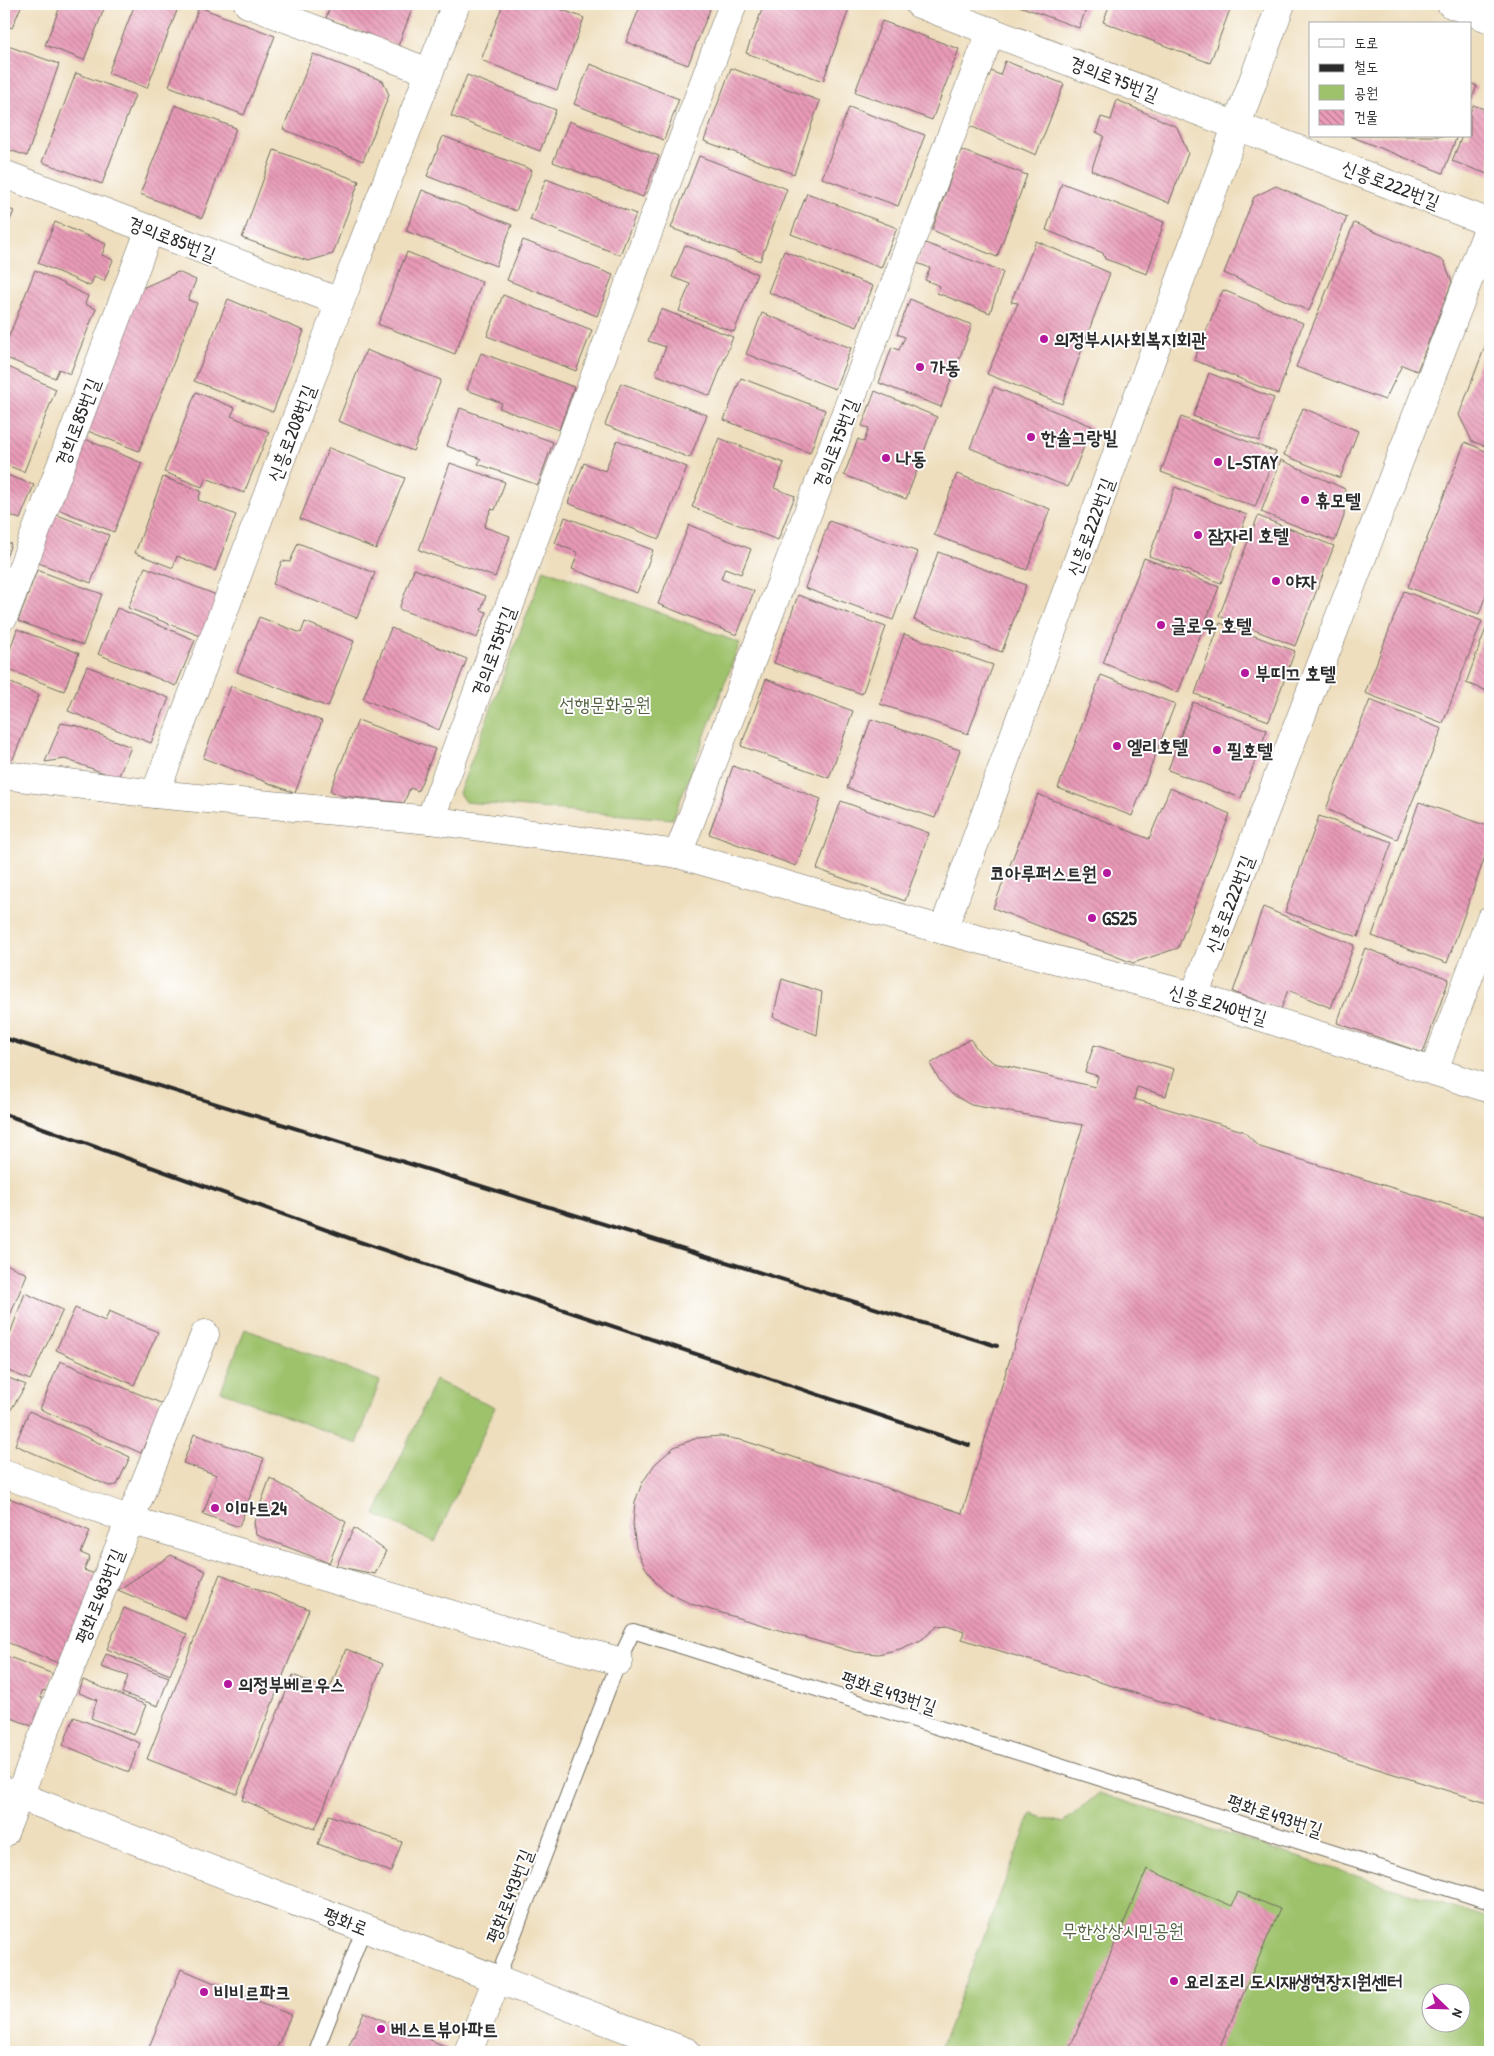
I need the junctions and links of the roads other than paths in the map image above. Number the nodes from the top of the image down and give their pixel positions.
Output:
1 (248, 4) edge
2 (456, 4) edge
3 (733, 4) edge
4 (919, 4) edge
5 (1281, 4) edge
6 (1451, 4) edge
7 (1490, 19) edge
8 (991, 31) junction
9 (429, 72) junction
10 (1237, 124) junction
11 (4, 174) edge
12 (1490, 223) edge
13 (150, 229) junction
14 (340, 302) junction
15 (4, 616) edge
16 (4, 775) edge
17 (155, 794) junction
18 (430, 820) junction
19 (678, 854) junction
20 (1490, 920) edge
21 (944, 930) junction
22 (1194, 996) junction
23 (1434, 1070) junction
24 (1490, 1088) edge
25 (205, 1334) dead end
26 (4, 1474) edge
27 (130, 1520) junction
28 (619, 1661) junction
29 (11, 1793) edge
30 (4, 1833) edge
31 (1490, 1902) edge
32 (364, 1928) junction
33 (497, 1979) junction
34 (316, 2052) edge
35 (468, 2052) edge
36 (687, 2052) edge

1 - 9 street
2 - 9 street, 신흥로208번길
3 - 18 street, 경의로75번길
4 - 8 street, 경의로75번길
5 - 10 street, 신흥로222번길
6 - 7 street
8 - 10 street, 경의로75번길
8 - 19 street, 경의로75번길
9 - 14 street, 신흥로208번길
10 - 12 street, 신흥로222번길
10 - 21 street, 신흥로222번길
11 - 13 street, 경의로85번길
12 - 22 street, 신흥로222번길
13 - 14 street, 경의로85번길
13 - 15 street, 경희로85번길
14 - 17 street, 신흥로208번길
16 - 17 street, 신흥로240번길
17 - 18 street, 신흥로240번길
18 - 19 street, 신흥로240번길
19 - 21 street, 신흥로240번길
20 - 23 street
21 - 22 street, 신흥로240번길
22 - 23 street, 신흥로240번길
23 - 24 street, 신흥로240번길
25 - 27 street, 평화로483번길
26 - 27 street
27 - 28 street
27 - 29 street, 평화로483번길
28 - 31 lane, 평화로493번길
28 - 33 lane, 평화로493번길
29 - 30 street, 평화로483번길
29 - 32 street, 평화로
32 - 33 street, 평화로
32 - 34 lane
33 - 35 street
33 - 36 street, 평화로

